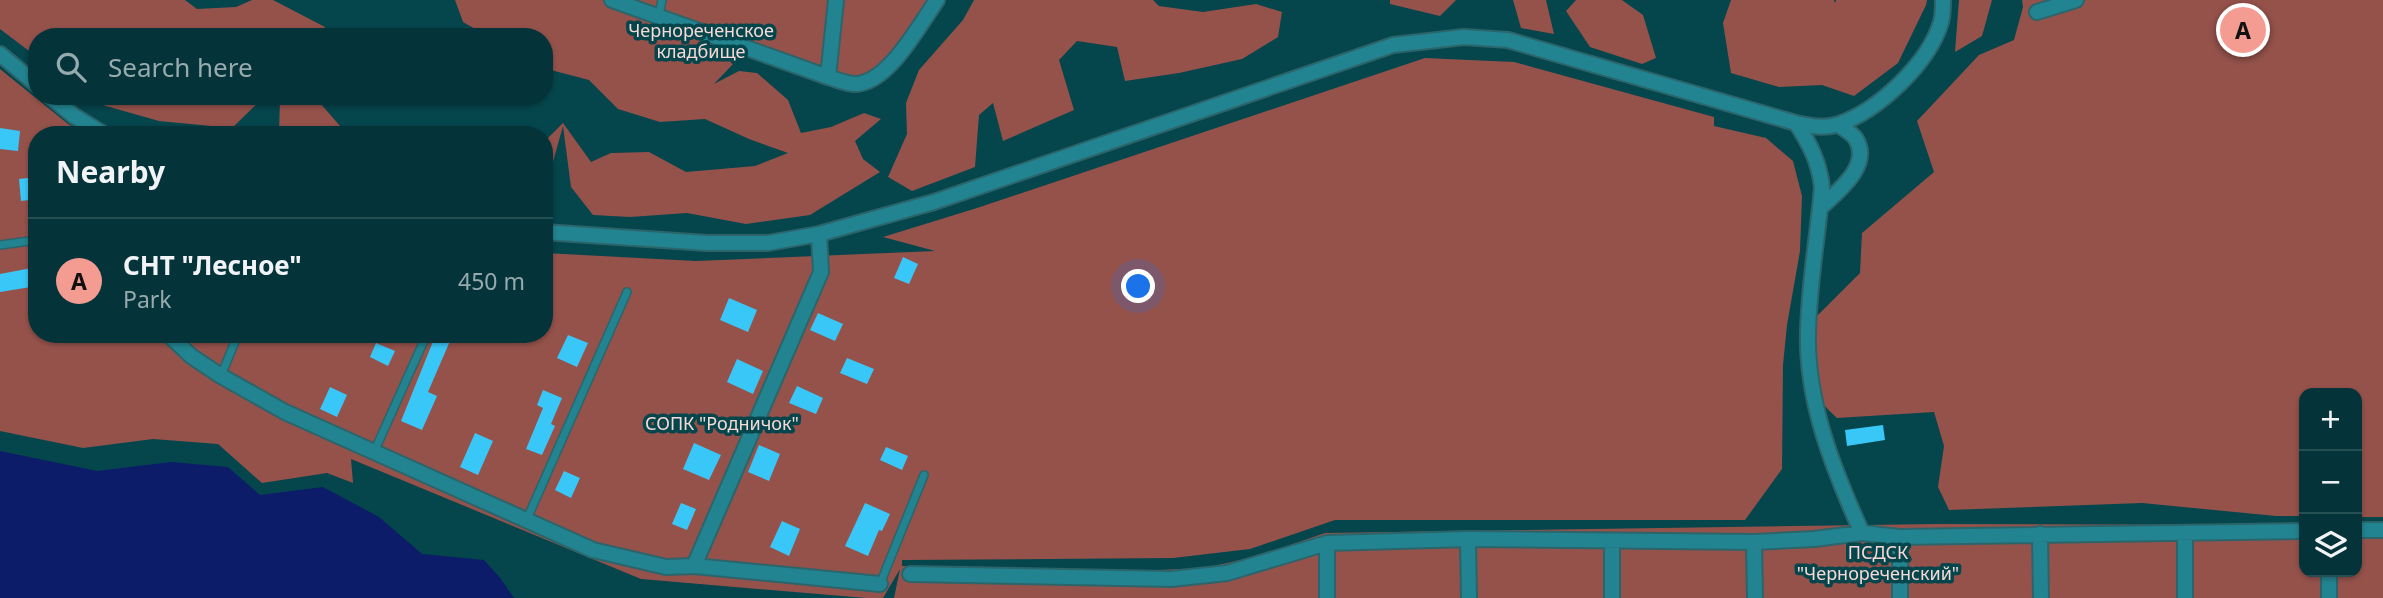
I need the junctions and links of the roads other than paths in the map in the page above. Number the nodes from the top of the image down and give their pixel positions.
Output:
1 (612, 0) edge
2 (662, 0) edge
3 (836, 0) edge
4 (937, 0) edge
5 (1943, 0) edge
6 (2076, 0) edge
7 (2037, 12) dead end
8 (659, 16) junction
9 (0, 54) edge
10 (28, 77) edge
11 (828, 77) junction
12 (61, 105) edge
13 (1796, 123) junction
14 (1839, 125) junction
15 (89, 126) edge
16 (1820, 208) junction
17 (553, 233) edge
18 (819, 234) junction
19 (28, 241) edge
20 (0, 245) edge
21 (627, 292) dead end
22 (177, 343) edge
23 (234, 343) edge
24 (423, 343) edge
25 (221, 376) junction
26 (374, 452) junction
27 (924, 475) dead end
28 (527, 519) junction
29 (2362, 530) edge
30 (2383, 530) edge
31 (2299, 531) edge
32 (1862, 533) junction
33 (2040, 534) junction
34 (2185, 534) junction
35 (1900, 537) junction
36 (1468, 539) junction
37 (1612, 541) junction
38 (1326, 542) junction
39 (1754, 542) junction
40 (694, 566) junction
41 (910, 574) dead end
42 (2329, 577) edge
43 (880, 584) joint
44 (1327, 598) edge
45 (1469, 598) edge
46 (1612, 598) edge
47 (1755, 598) edge
48 (1900, 598) edge
49 (2041, 598) edge
50 (2185, 598) edge
51 (2329, 598) edge

1 - 8 street
2 - 8 lane
3 - 11 street
4 - 11 street
5 - 14 street
6 - 7 street
8 - 11 street
9 - 10 street
12 - 15 street
13 - 14 street
13 - 16 street
13 - 18 street
14 - 16 street
16 - 32 street
17 - 18 street
18 - 40 street
19 - 20 lane
21 - 28 lane
22 - 25 street
23 - 25 lane
24 - 26 lane
25 - 26 street
26 - 28 street
27 - 43 lane
28 - 40 street
29 - 30 street
31 - 34 street
32 - 35 street
32 - 39 street
33 - 34 street
33 - 35 street
33 - 49 street
34 - 50 street
35 - 48 street
36 - 37 street
36 - 38 street
36 - 45 street
37 - 39 street
37 - 46 street
38 - 41 street
38 - 44 street
39 - 47 street
40 - 43 street
42 - 51 street

